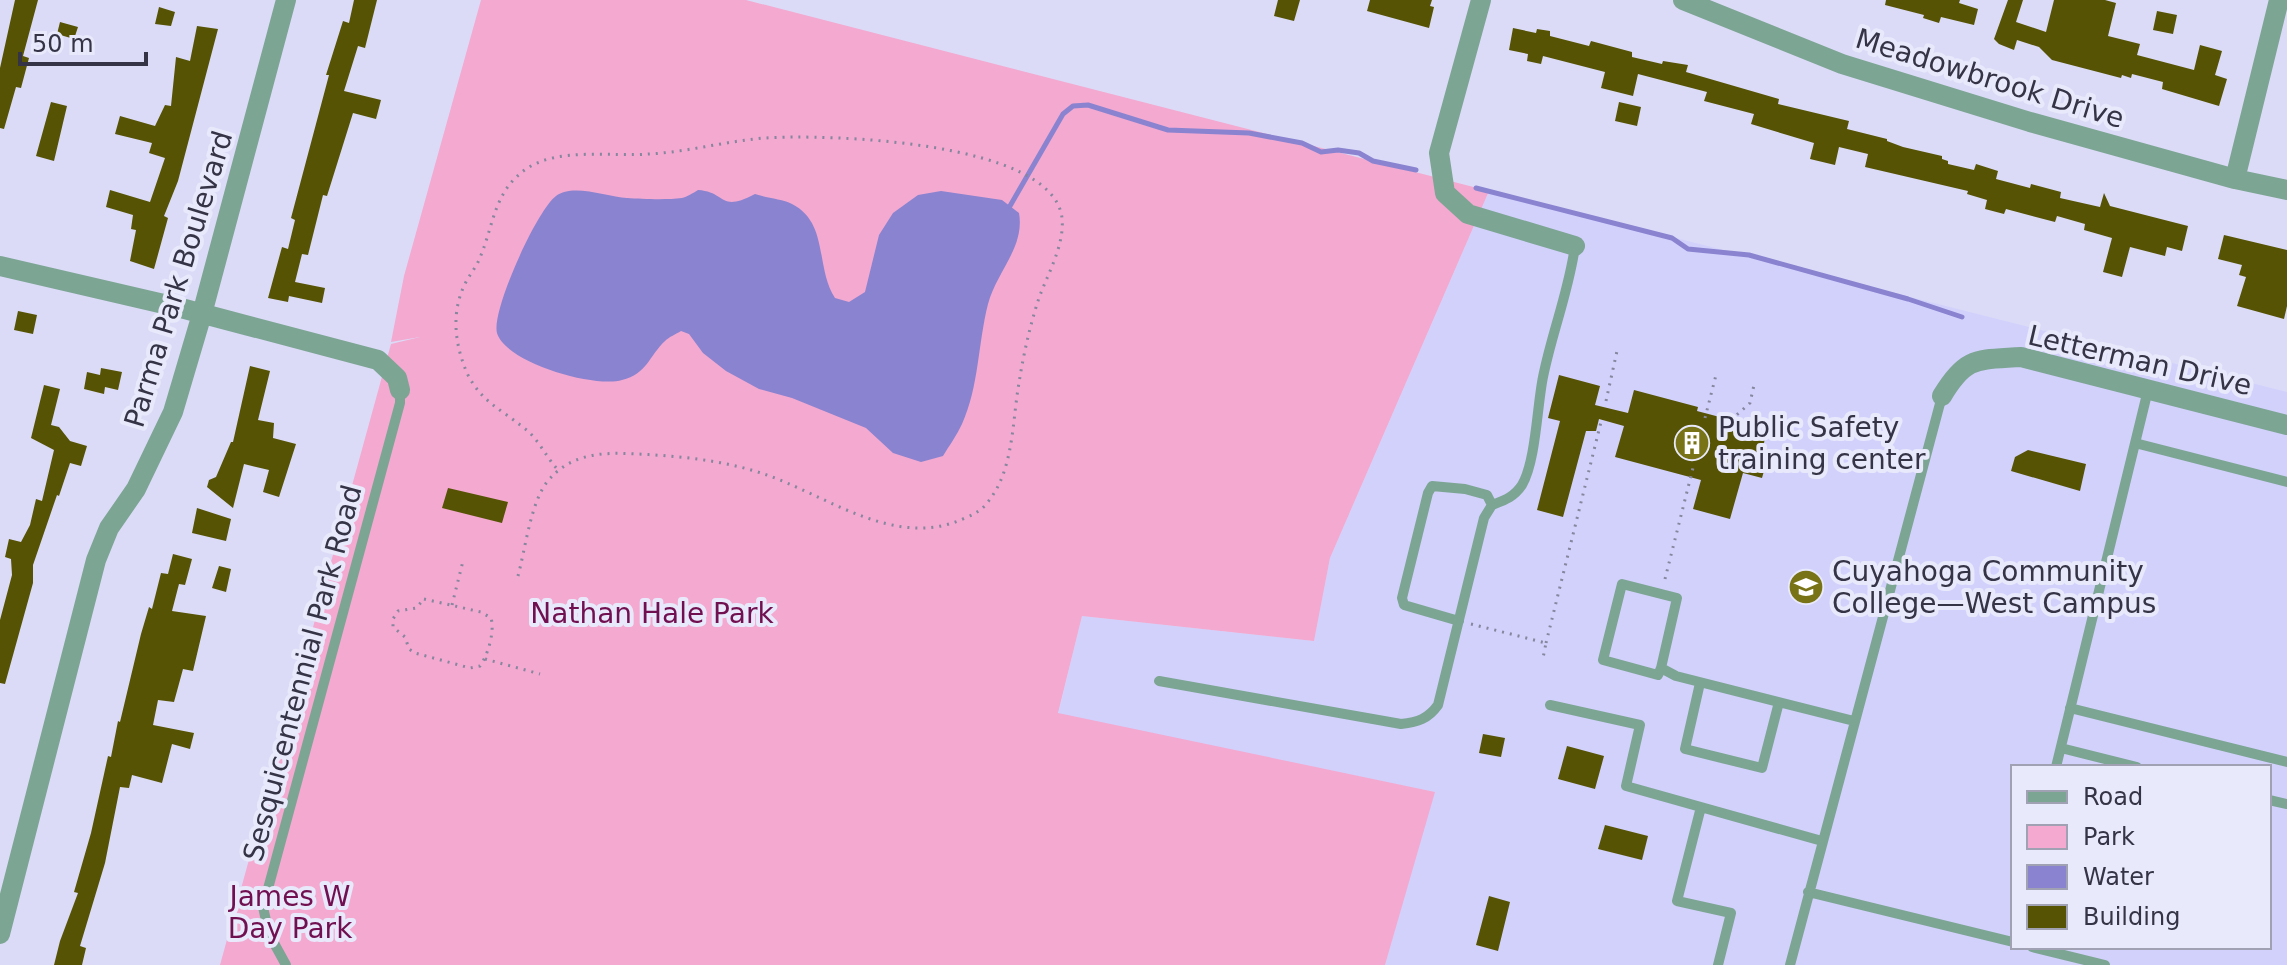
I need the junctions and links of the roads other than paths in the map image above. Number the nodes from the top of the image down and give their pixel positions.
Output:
1 (286, 0) edge
2 (1481, 0) edge
3 (1683, 0) edge
4 (2279, 0) edge
5 (2235, 179) junction
6 (2287, 190) edge
7 (1575, 246) joint
8 (0, 266) edge
9 (202, 314) junction
10 (400, 390) joint
11 (2148, 390) junction
12 (1942, 396) joint
13 (2287, 425) edge
14 (2135, 443) junction
15 (2287, 482) edge
16 (1492, 505) junction
17 (1459, 621) junction
18 (1661, 668) junction
19 (1159, 681) dead end
20 (1700, 683) junction
21 (1779, 702) junction
22 (1550, 705) dead end
23 (2070, 708) junction
24 (1854, 721) junction
25 (2061, 748) junction
26 (2287, 762) edge
27 (2057, 765) edge
28 (2129, 765) edge
29 (1701, 807) junction
30 (1822, 841) junction
31 (1808, 892) junction
32 (0, 934) edge
33 (2011, 942) edge
34 (2040, 949) edge
35 (286, 965) edge
36 (1718, 965) edge
37 (1790, 965) edge
38 (2105, 965) edge

1 - 9 street, Parma Park Boulevard
2 - 7 street
3 - 5 street, Meadowbrook Drive
4 - 5 street
5 - 6 street, Meadowbrook Drive
7 - 16 lane
8 - 9 street
9 - 10 street
9 - 32 street, Parma Park Boulevard
10 - 35 lane, Sesquicentennial Park Road
11 - 12 street, Letterman Drive
11 - 13 street, Letterman Drive
11 - 14 lane
12 - 24 lane
14 - 15 lane
14 - 23 lane
16 - 17 lane
16 - 17 lane
17 - 19 lane
18 - 18 lane
18 - 20 lane
20 - 21 lane
20 - 21 lane
21 - 24 lane
22 - 29 lane
23 - 25 lane
23 - 26 lane
24 - 30 lane
25 - 27 lane
25 - 28 lane
29 - 30 lane
29 - 36 lane
30 - 31 lane
31 - 33 lane
31 - 37 lane
34 - 38 lane

